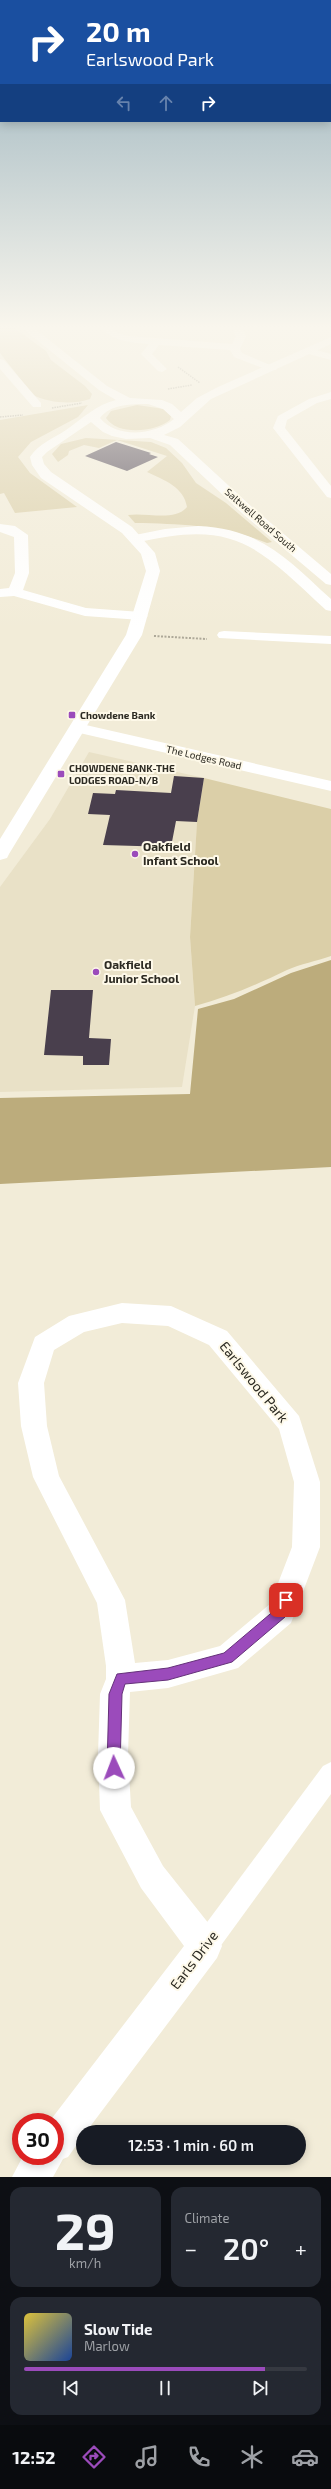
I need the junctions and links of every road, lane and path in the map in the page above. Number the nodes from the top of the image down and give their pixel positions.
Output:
1 (79, 426) edge
2 (99, 426) edge
3 (171, 426) edge
4 (177, 426) edge
5 (280, 426) edge
6 (114, 432) junction
7 (150, 434) junction
8 (61, 439) junction
9 (174, 442) junction
10 (331, 494) edge
11 (0, 528) edge
12 (135, 539) junction
13 (331, 581) edge
14 (15, 592) junction
15 (0, 593) edge
16 (331, 607) edge
17 (141, 616) junction
18 (224, 634) joint
19 (134, 635) junction
20 (331, 640) edge
21 (77, 728) junction
22 (331, 786) edge
23 (0, 854) edge
24 (121, 1679) junction
25 (331, 1774) edge
26 (205, 1946) junction
27 (64, 2132) edge
28 (39, 2165) edge
29 (30, 2177) edge

1 - 8 street
2 - 6 street
3 - 7 street
4 - 9 street
5 - 10 street
6 - 7 street
6 - 8 street
7 - 9 street, Saltwell Road South
8 - 12 street
9 - 13 street, Saltwell Road South
11 - 14 street
12 - 16 street
12 - 17 street
14 - 15 street
14 - 17 street
17 - 19 street
18 - 19 path
18 - 20 street
19 - 21 street
21 - 22 street, The Lodges Road
21 - 23 street
24 - 24 street, Earlswood Park
24 - 26 street, Earlswood Park
25 - 26 street, Earls Drive
26 - 27 street, Earls Drive
28 - 29 street

